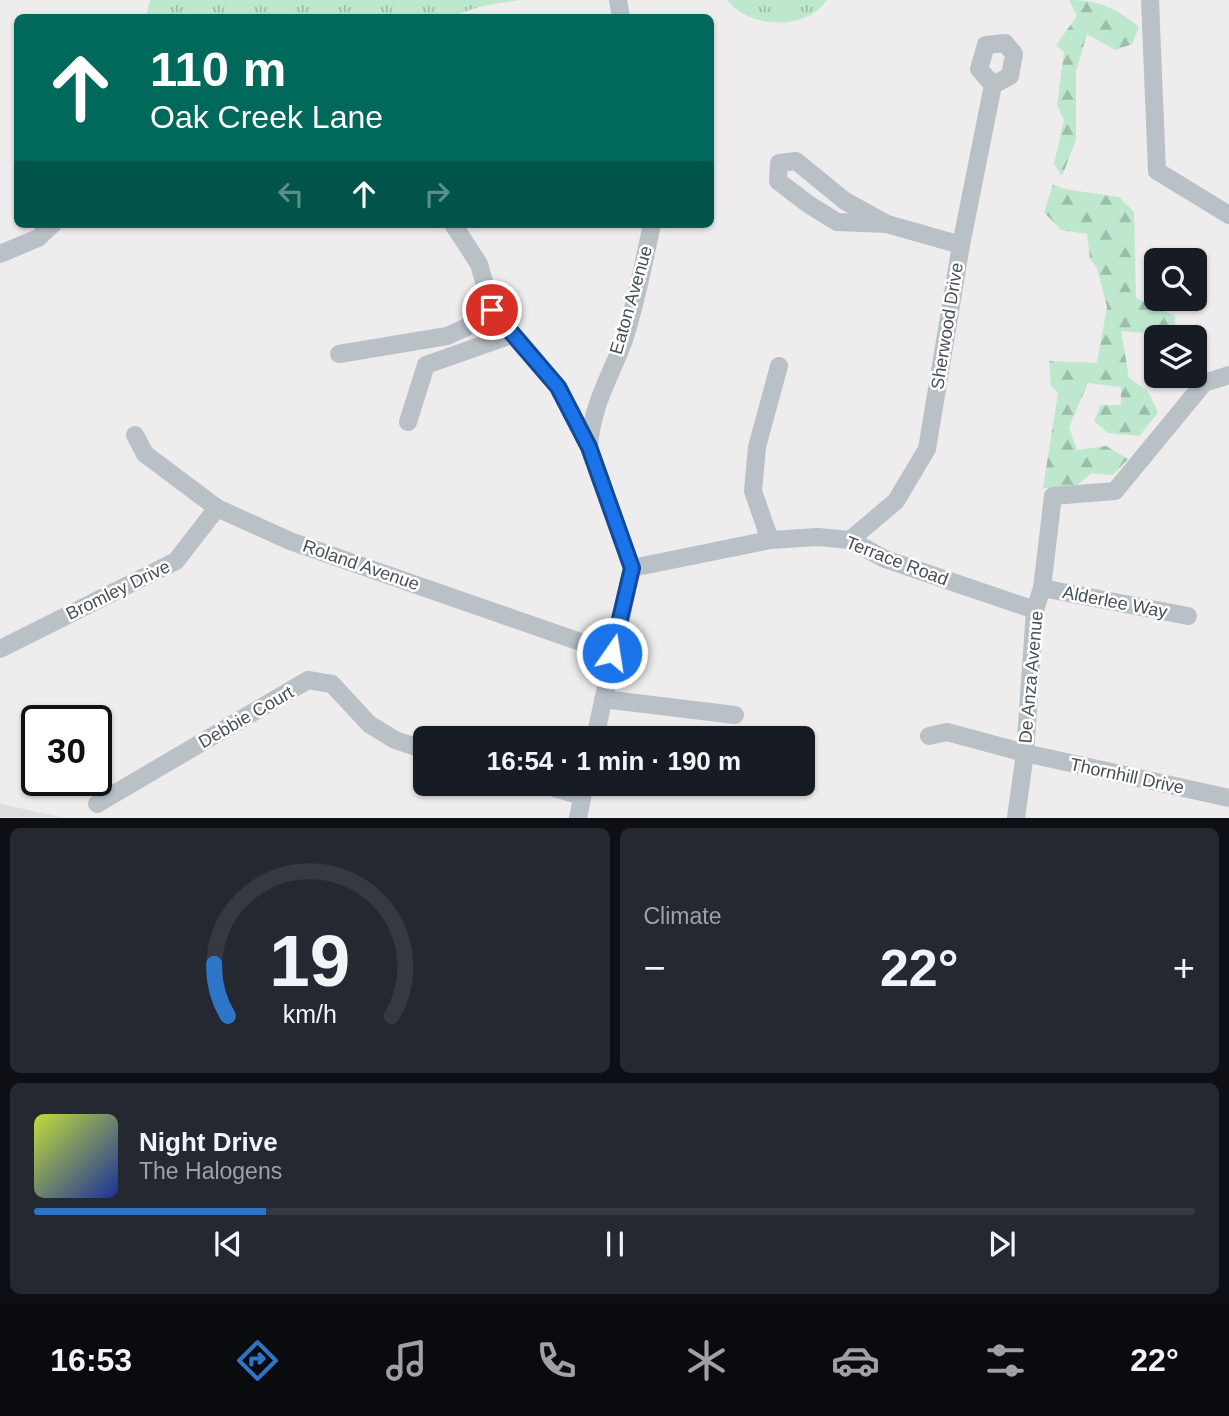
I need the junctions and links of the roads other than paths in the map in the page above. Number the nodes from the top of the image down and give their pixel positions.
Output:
1 (1150, 0) edge
2 (993, 85) dead end
3 (1229, 215) edge
4 (887, 225) junction
5 (49, 228) edge
6 (456, 228) edge
7 (651, 228) edge
8 (961, 245) junction
9 (0, 254) edge
10 (492, 310) junction
11 (511, 335) junction
12 (339, 354) dead end
13 (779, 366) dead end
14 (1229, 375) edge
15 (408, 422) dead end
16 (135, 435) dead end
17 (589, 447) junction
18 (218, 508) junction
19 (770, 540) junction
20 (850, 540) junction
21 (632, 568) junction
22 (1042, 588) junction
23 (1035, 610) junction
24 (1188, 616) dead end
25 (0, 649) edge
26 (612, 653) junction
27 (603, 699) junction
28 (735, 715) dead end
29 (597, 726) edge
30 (929, 736) dead end
31 (413, 746) edge
32 (1025, 753) junction
33 (583, 796) edge
34 (1229, 798) edge
35 (97, 804) dead end
36 (578, 817) edge
37 (1016, 817) edge

1 - 3 street
2 - 8 street, Sherwood Drive
4 - 4 street
4 - 8 street
5 - 9 street
6 - 10 street
7 - 17 street, Eaton Avenue
8 - 20 street, Sherwood Drive
10 - 11 street
10 - 12 street
11 - 15 street
11 - 17 street
13 - 19 street
14 - 22 street, De Anza Avenue
16 - 18 street, Roland Avenue
17 - 21 street, Eaton Avenue
18 - 25 street, Bromley Drive
18 - 26 street, Roland Avenue
19 - 20 street, Terrace Road
19 - 21 street, Terrace Road
20 - 23 street, Terrace Road
21 - 26 street
22 - 23 street, De Anza Avenue
22 - 24 street, Alderlee Way
23 - 32 street, De Anza Avenue
26 - 27 street
27 - 28 street
27 - 29 street
30 - 32 street, Thornhill Drive
31 - 35 street, Debbie Court
32 - 34 street, Thornhill Drive
32 - 37 street, De Anza Avenue
33 - 36 street

